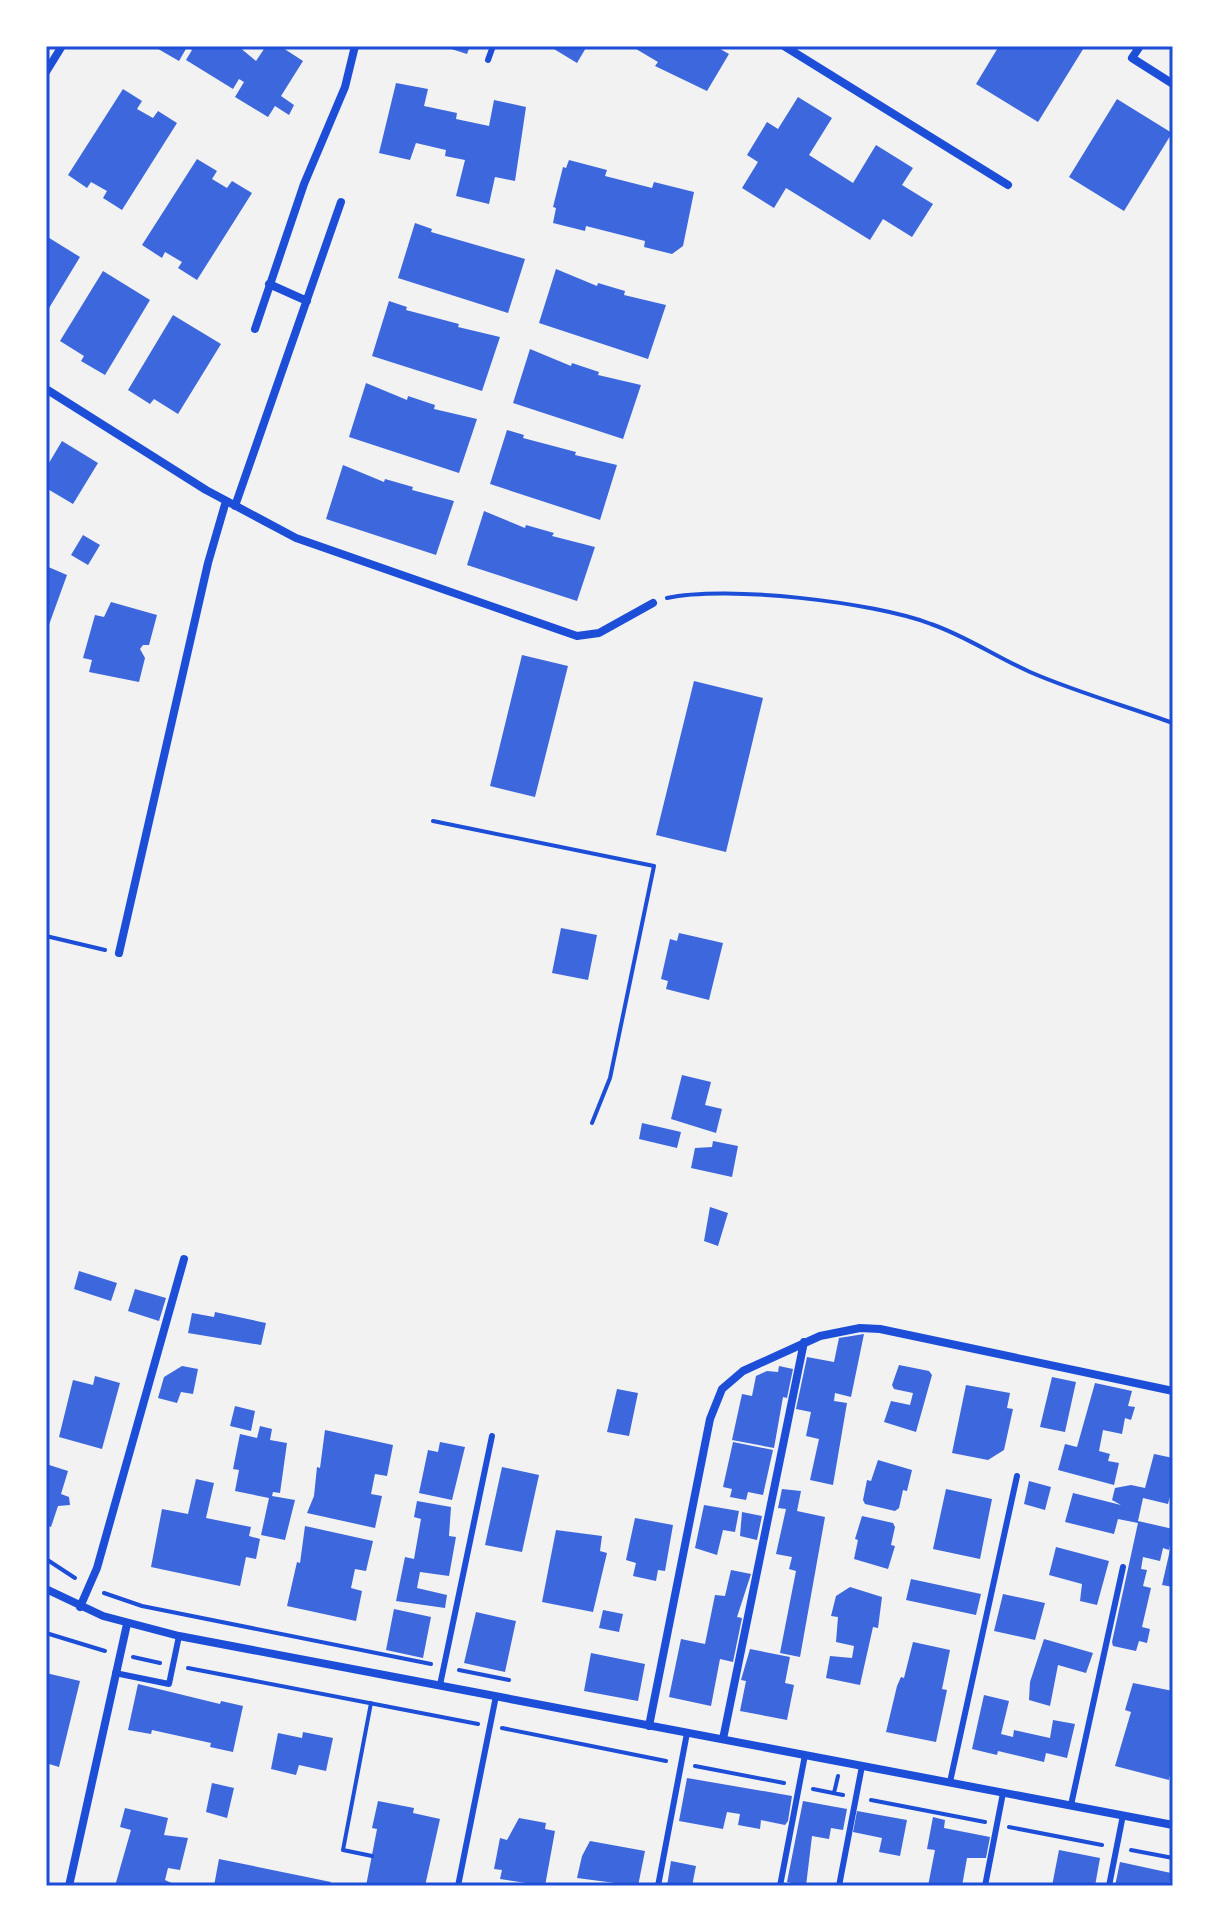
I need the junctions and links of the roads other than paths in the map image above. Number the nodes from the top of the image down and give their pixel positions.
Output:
1 (62, 46) edge
2 (355, 46) edge
3 (493, 46) edge
4 (784, 46) edge
5 (1140, 46) edge
6 (488, 60) dead end
7 (46, 72) edge
8 (1173, 84) edge
9 (1008, 185) dead end
10 (341, 202) dead end
11 (269, 284) junction
12 (307, 301) junction
13 (255, 329) dead end
14 (46, 389) edge
15 (226, 501) junction
16 (235, 506) junction
17 (653, 603) road end
18 (119, 953) road end
19 (184, 1259) dead end
20 (804, 1342) junction
21 (1173, 1391) edge
22 (492, 1436) dead end
23 (1017, 1476) dead end
24 (1123, 1567) dead end
25 (46, 1589) edge
26 (80, 1607) junction
27 (127, 1624) junction
28 (179, 1636) junction
29 (115, 1673) junction
30 (440, 1685) junction
31 (496, 1696) junction
32 (649, 1726) junction
33 (687, 1733) junction
34 (723, 1739) junction
35 (805, 1755) junction
36 (862, 1766) junction
37 (950, 1782) junction
38 (1003, 1793) junction
39 (1071, 1805) junction
40 (1123, 1815) junction
41 (1173, 1825) edge
42 (69, 1886) edge
43 (458, 1886) edge
44 (658, 1886) edge
45 (780, 1886) edge
46 (839, 1886) edge
47 (985, 1886) edge
48 (1109, 1886) edge

1 - 7 street
2 - 11 street
3 - 6 lane
4 - 9 street
5 - 8 street
10 - 12 street
11 - 12 street
11 - 13 street
12 - 16 street
14 - 15 street
15 - 16 street
15 - 18 street
16 - 17 street
19 - 26 street
20 - 21 street
20 - 32 street
20 - 34 street
22 - 30 lane
23 - 37 lane
24 - 39 lane
25 - 26 street
26 - 27 street
27 - 28 street
27 - 29 street
28 - 29 lane
28 - 30 street
29 - 42 street
30 - 31 street
31 - 32 street
31 - 43 lane
32 - 33 street
33 - 34 street
33 - 44 lane
34 - 35 street
35 - 36 street
35 - 45 lane
36 - 37 street
36 - 46 lane
37 - 38 street
38 - 39 street
38 - 47 lane
39 - 40 street
40 - 41 street
40 - 48 lane

